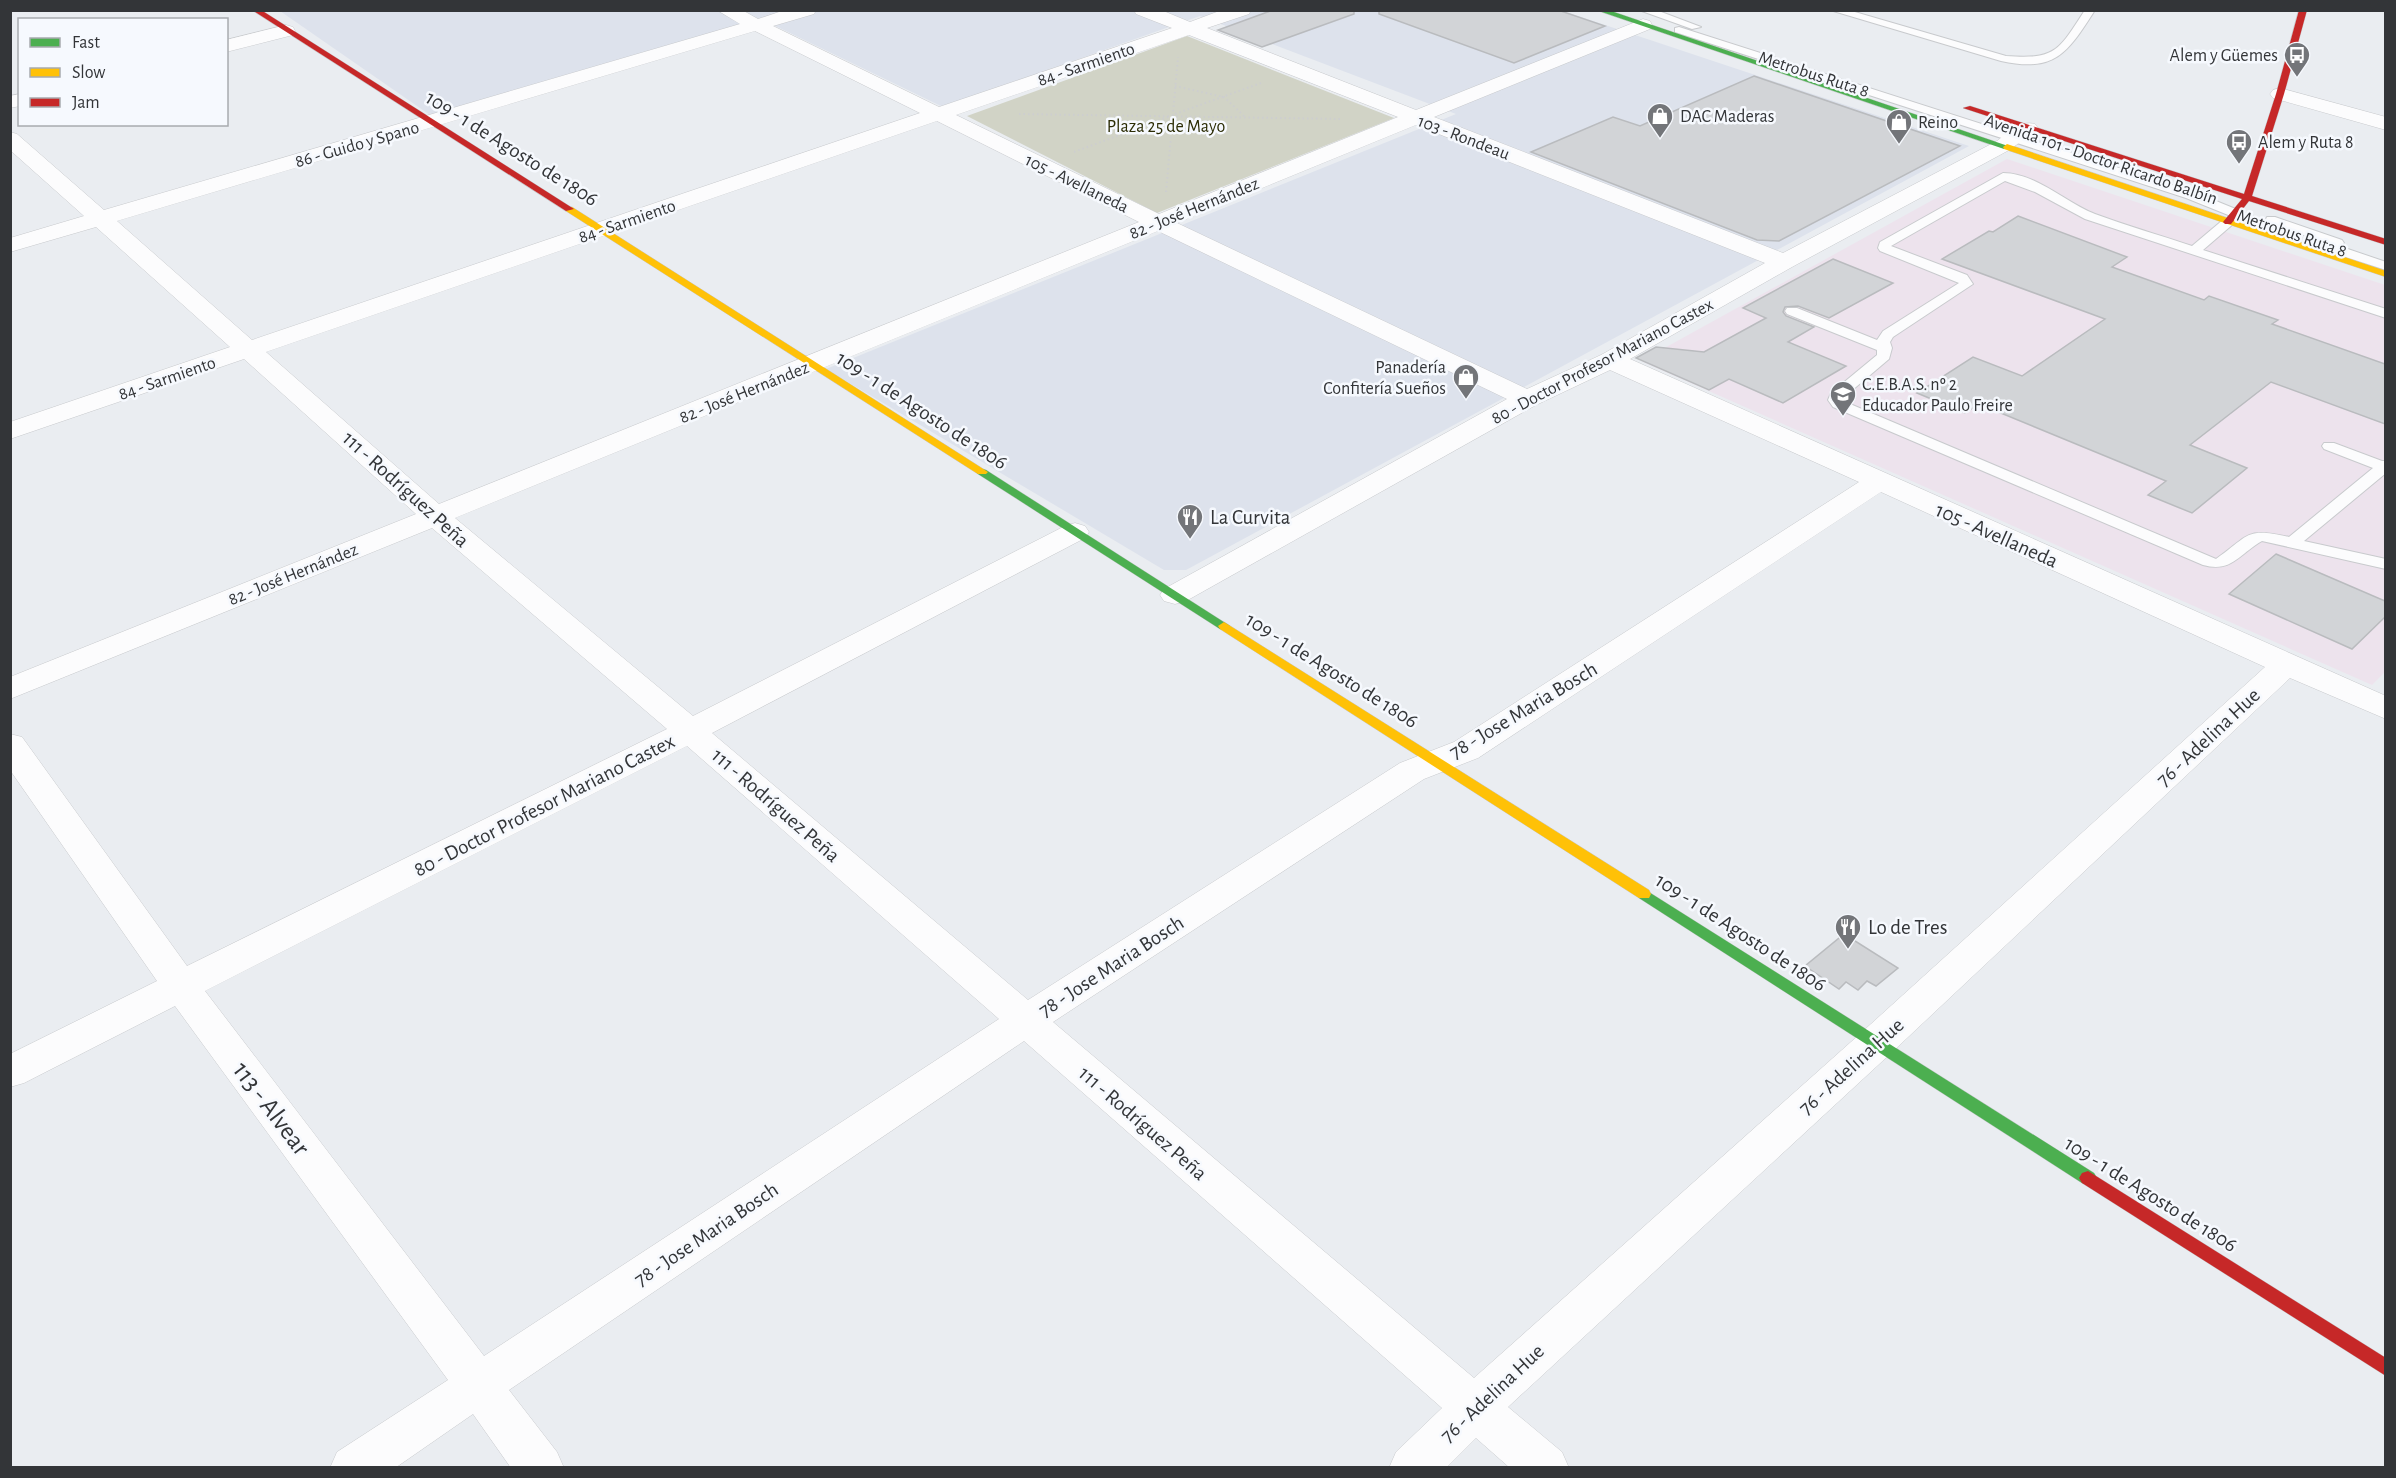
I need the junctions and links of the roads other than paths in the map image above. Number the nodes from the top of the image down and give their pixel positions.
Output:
1 (255, 10) edge
2 (726, 10) edge
3 (807, 10) edge
4 (1143, 10) edge
5 (1242, 10) edge
6 (1599, 10) edge
7 (1618, 10) edge
8 (1836, 10) edge
9 (2090, 10) edge
10 (2302, 10) edge
11 (1681, 12) edge
12 (1644, 18) edge
13 (1704, 21) dead end
14 (757, 25) junction
15 (1184, 30) junction
16 (286, 31) junction
17 (228, 46) edge
18 (2280, 94) junction
19 (1951, 103) dead end
20 (937, 115) junction
21 (1417, 119) junction
22 (431, 122) junction
23 (2385, 124) edge
24 (2018, 136) junction
25 (10, 138) edge
26 (2237, 212) junction
27 (100, 219) junction
28 (1161, 221) junction
29 (603, 230) junction
30 (2385, 242) edge
31 (10, 245) edge
32 (2195, 250) junction
33 (2385, 258) edge
34 (1784, 262) junction
35 (2385, 266) edge
36 (2385, 274) edge
37 (1792, 311) dead end
38 (2385, 314) edge
39 (1885, 348) junction
40 (251, 350) junction
41 (1610, 360) junction
42 (812, 364) junction
43 (1527, 399) junction
44 (10, 431) edge
45 (2329, 446) dead end
46 (2384, 466) edge
47 (1878, 482) junction
48 (435, 516) junction
49 (1075, 532) junction
50 (2292, 543) junction
51 (2385, 564) edge
52 (1175, 595) junction
53 (2288, 663) junction
54 (10, 689) edge
55 (2385, 708) edge
56 (690, 731) junction
57 (10, 745) edge
58 (1437, 761) junction
59 (181, 986) junction
60 (1025, 1021) junction
61 (1875, 1044) junction
62 (10, 1072) edge
63 (2385, 1368) edge
64 (479, 1384) junction
65 (1475, 1407) junction
66 (354, 1467) edge
67 (540, 1467) edge
68 (1413, 1467) edge
69 (1545, 1467) edge

1 - 16 street, 109 - 1 de Agosto de 1806
2 - 14 street, 105 - Avellaneda
3 - 14 street, 86 - Guido y Spano
4 - 15 street, 103 - Rondeau
5 - 15 street, 84 - Sarmiento
6 - 12 street, Avenida 101 - Doctor Ricardo Balbín
7 - 24 lane, Metrobus Ruta 8
8 - 9 lane
10 - 18 street
11 - 13 street
12 - 21 street, 82 - José Hernández
12 - 24 street, Avenida 101 - Doctor Ricardo Balbín
12 - 24 lane, Metrobus Ruta 8
14 - 20 street, 105 - Avellaneda
14 - 22 street, 86 - Guido y Spano
15 - 20 street, 84 - Sarmiento
15 - 21 street, 103 - Rondeau
16 - 17 street
16 - 22 street, 109 - 1 de Agosto de 1806
18 - 23 street
18 - 26 street
19 - 24 street, Avenida 101 - Doctor Ricardo Balbín
20 - 28 street, 105 - Avellaneda
20 - 29 street, 84 - Sarmiento
21 - 28 street, 82 - José Hernández
21 - 34 street, 103 - Rondeau
22 - 27 street, 86 - Guido y Spano
22 - 29 street, 109 - 1 de Agosto de 1806
24 - 26 street, Avenida 101 - Doctor Ricardo Balbín
24 - 26 street, Avenida 101 - Doctor Ricardo Balbín
24 - 34 street, 80 - Doctor Profesor Mariano Castex
25 - 27 street, 111 - Rodríguez Peña
26 - 30 street, Avenida 101 - Doctor Ricardo Balbín
26 - 32 lane
26 - 33 lane, Metrobus Ruta 8
26 - 35 lane, Metrobus Ruta 8
26 - 36 street, Avenida 101 - Doctor Ricardo Balbín
27 - 31 street, 86 - Guido y Spano
27 - 40 street, 111 - Rodríguez Peña
28 - 42 street, 82 - José Hernández
28 - 43 street, 105 - Avellaneda
29 - 40 street, 84 - Sarmiento
29 - 42 street, 109 - 1 de Agosto de 1806
32 - 38 lane
32 - 39 lane
34 - 41 street, 80 - Doctor Profesor Mariano Castex
37 - 39 lane
39 - 50 lane
40 - 44 street, 84 - Sarmiento
40 - 48 street, 111 - Rodríguez Peña
41 - 43 street, 80 - Doctor Profesor Mariano Castex
41 - 47 street, 105 - Avellaneda
42 - 48 street, 82 - José Hernández
42 - 49 street, 109 - 1 de Agosto de 1806
43 - 52 street, 80 - Doctor Profesor Mariano Castex
45 - 46 lane
46 - 50 lane
47 - 53 street, 105 - Avellaneda
47 - 58 street, 78 - Jose Maria Bosch
48 - 54 street, 82 - José Hernández
48 - 56 street, 111 - Rodríguez Peña
49 - 52 street, 109 - 1 de Agosto de 1806
49 - 56 street, 80 - Doctor Profesor Mariano Castex
50 - 51 lane
52 - 58 street, 109 - 1 de Agosto de 1806
53 - 55 street, 105 - Avellaneda
53 - 61 street, 76 - Adelina Hue
56 - 59 street, 80 - Doctor Profesor Mariano Castex
56 - 60 street, 111 - Rodríguez Peña
57 - 59 street, 113 - Alvear
58 - 60 street, 78 - Jose Maria Bosch
58 - 61 street, 109 - 1 de Agosto de 1806
59 - 62 street, 80 - Doctor Profesor Mariano Castex
59 - 64 street, 113 - Alvear
60 - 64 street, 78 - Jose Maria Bosch
60 - 65 street, 111 - Rodríguez Peña
61 - 63 street, 109 - 1 de Agosto de 1806
61 - 65 street, 76 - Adelina Hue
64 - 66 street, 78 - Jose Maria Bosch
64 - 67 street, 113 - Alvear
65 - 68 street, 76 - Adelina Hue
65 - 69 street, 111 - Rodríguez Peña

